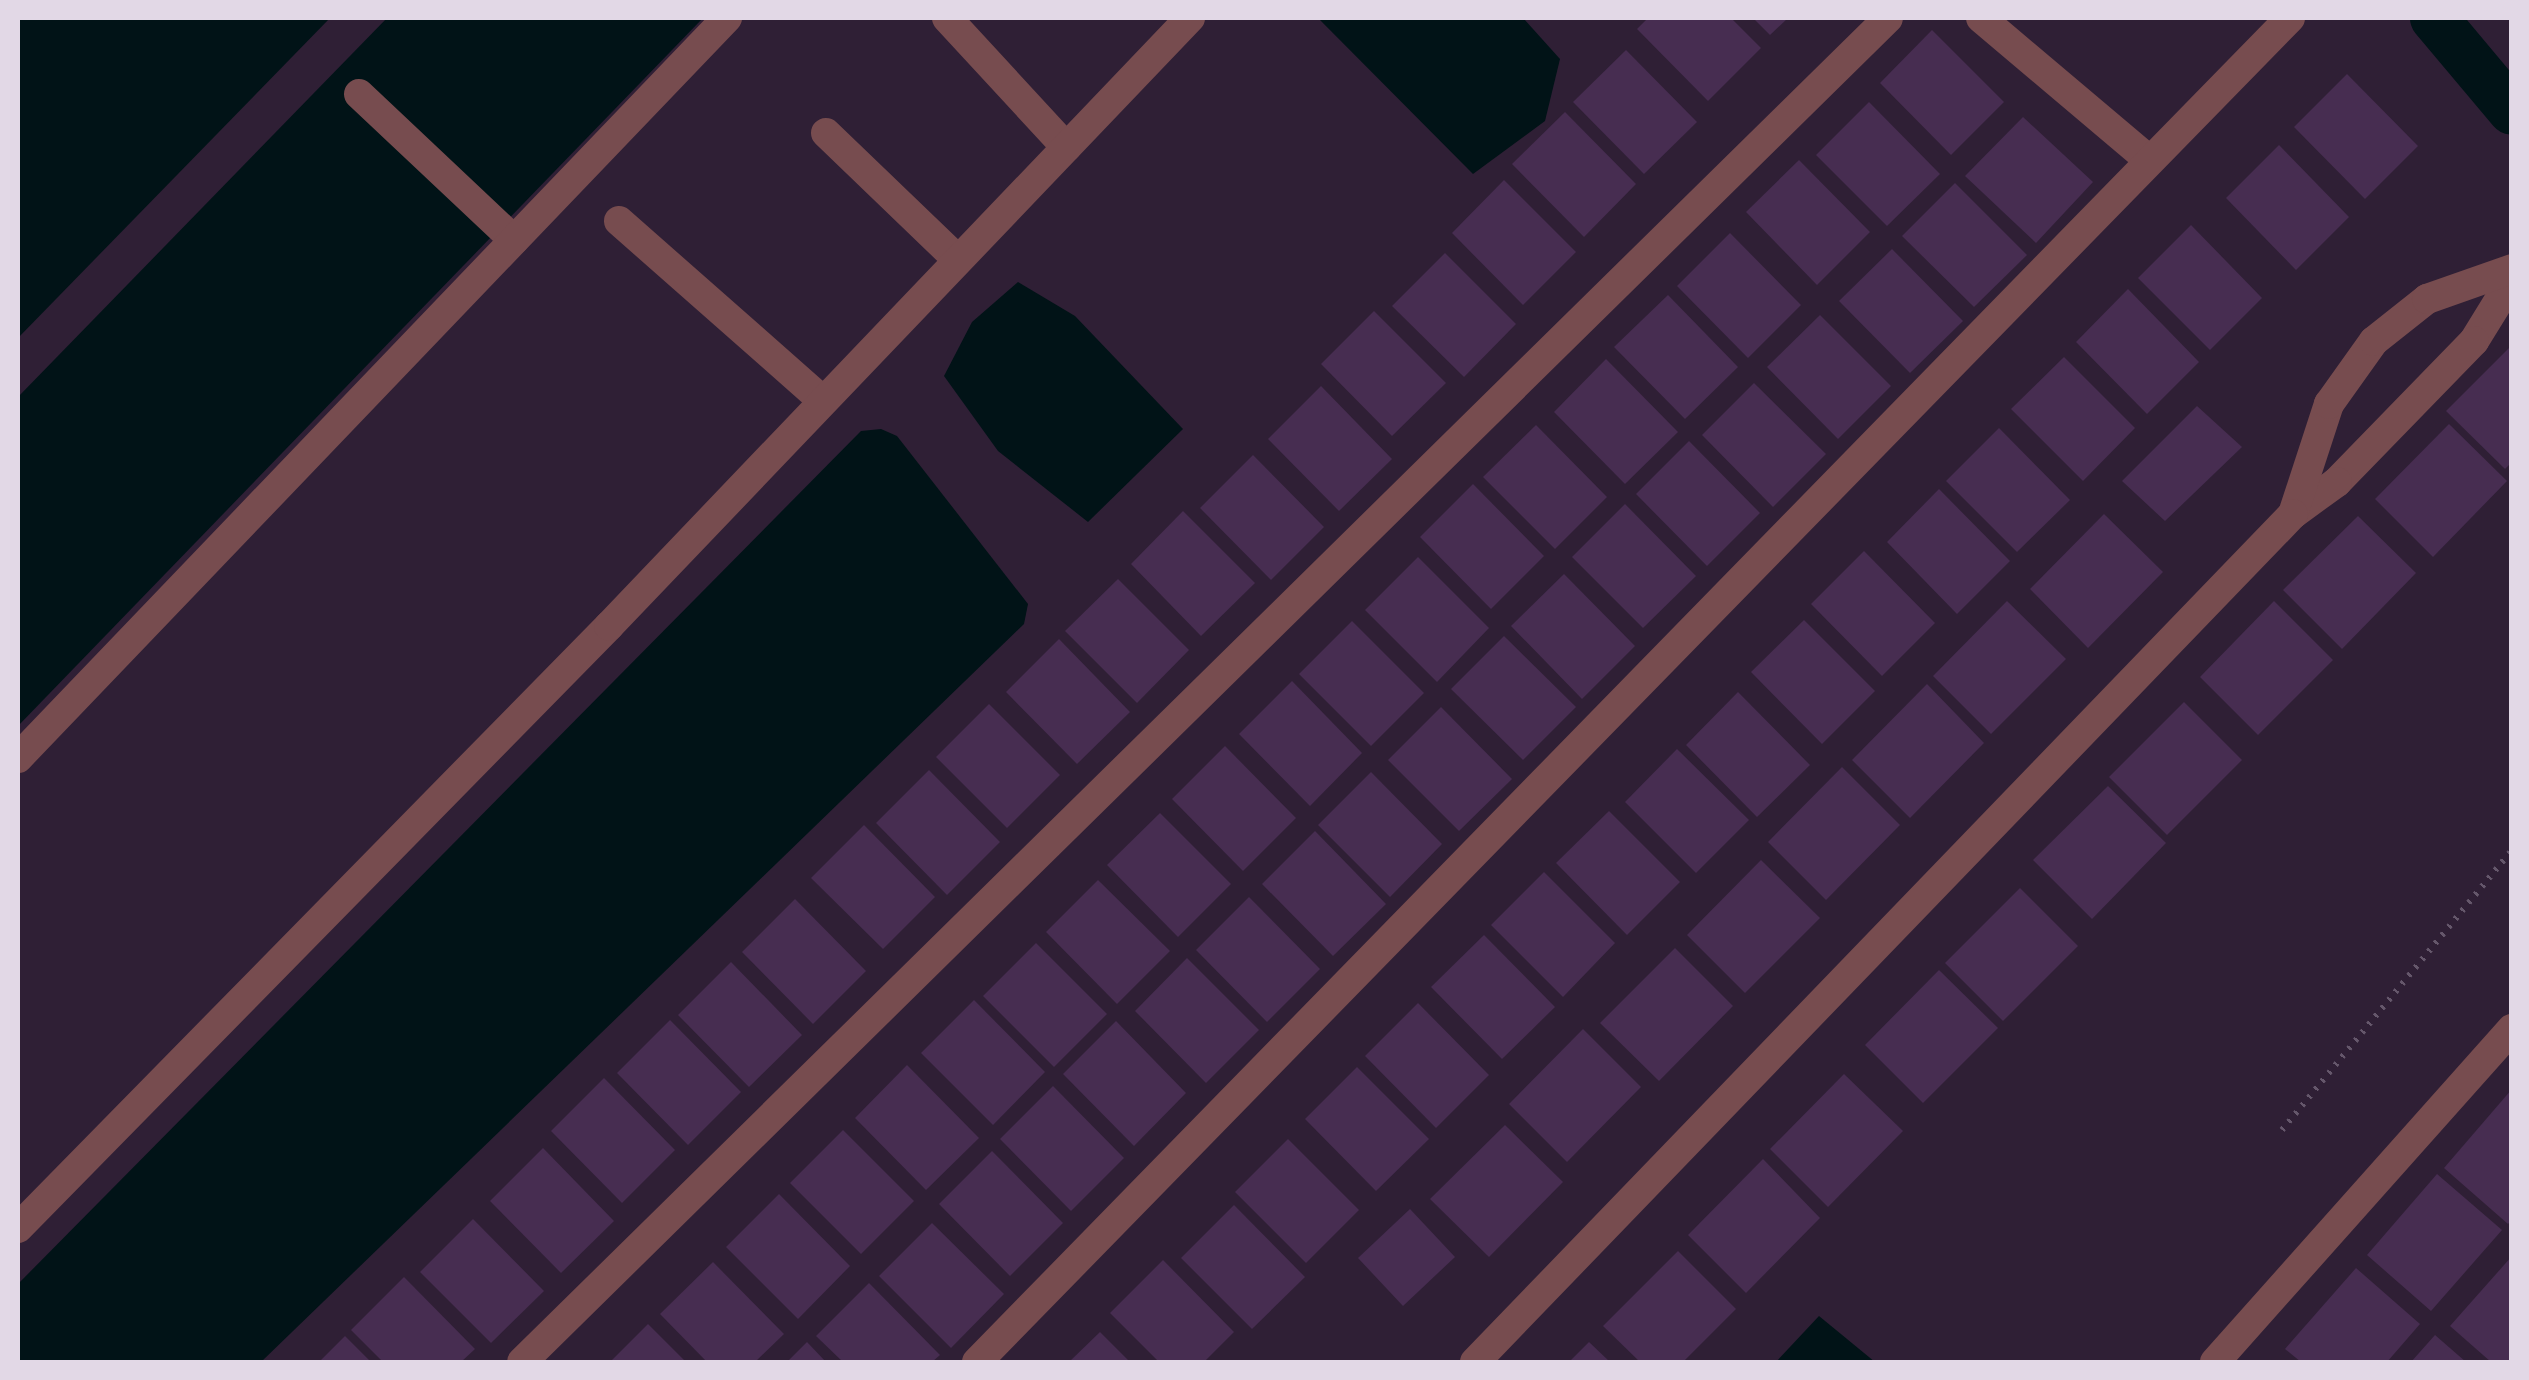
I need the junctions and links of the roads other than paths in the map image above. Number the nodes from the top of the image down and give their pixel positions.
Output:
1 (727, 18) edge
2 (947, 18) edge
3 (1888, 18) edge
4 (1981, 18) edge
5 (2290, 18) edge
6 (1187, 19) edge
7 (359, 94) dead end
8 (826, 133) dead end
9 (1066, 147) junction
10 (2149, 160) junction
11 (619, 221) dead end
12 (514, 240) junction
13 (958, 260) junction
14 (2508, 273) edge
15 (823, 402) junction
16 (2293, 514) junction
17 (18, 758) edge
18 (2511, 1031) edge
19 (18, 1228) edge
20 (522, 1362) edge
21 (977, 1362) edge
22 (1475, 1362) edge
23 (2215, 1362) edge

1 - 12 street
2 - 9 street
3 - 20 street
4 - 10 street
5 - 10 street
6 - 9 street
7 - 12 street
8 - 13 street
9 - 13 street
10 - 21 street
11 - 15 street
12 - 17 street
13 - 15 street
14 - 16 street
14 - 16 street
15 - 19 street
16 - 22 street
18 - 23 street

